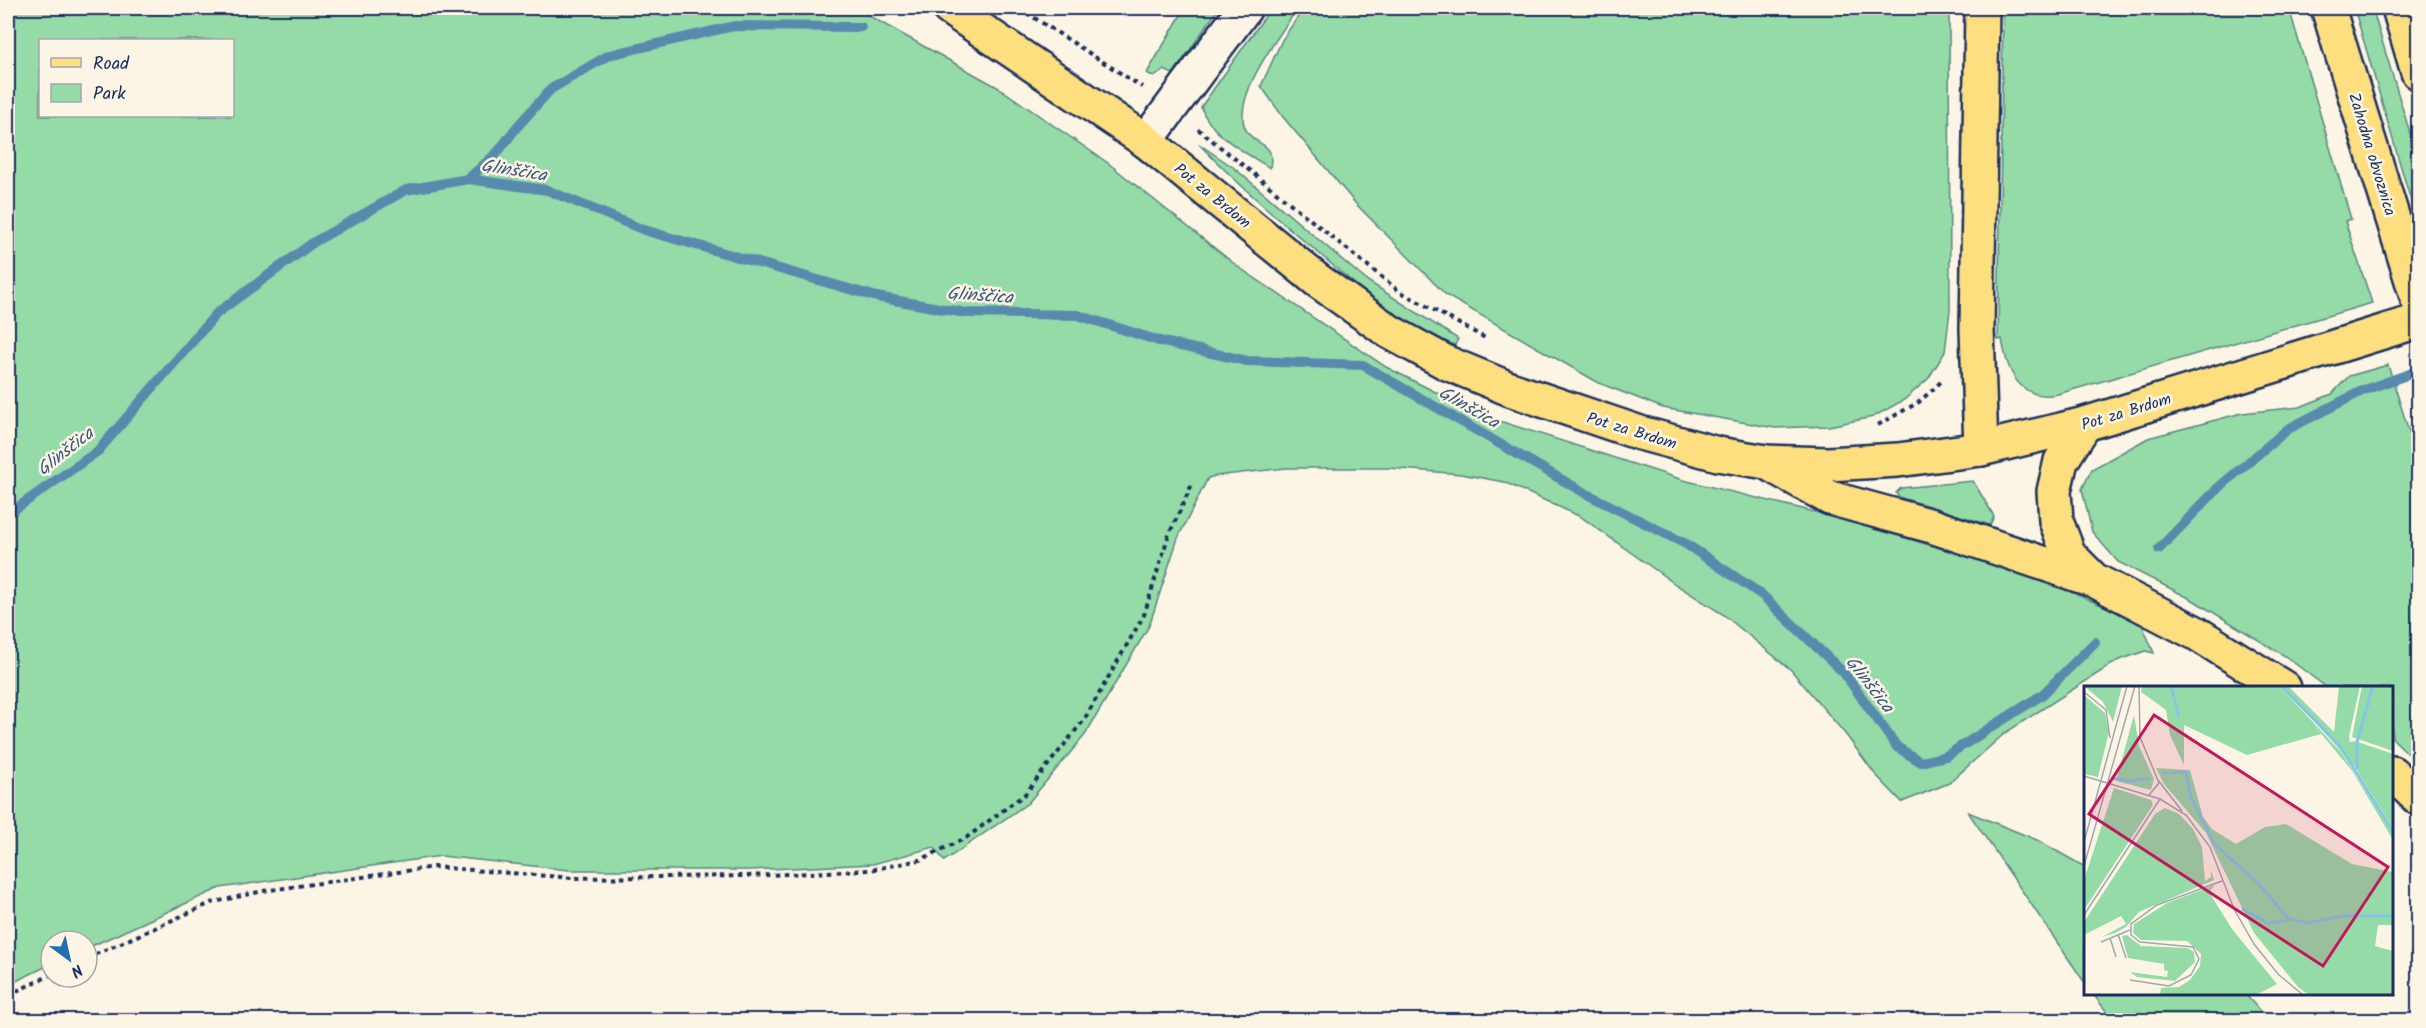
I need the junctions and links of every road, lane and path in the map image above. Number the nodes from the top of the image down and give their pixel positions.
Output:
1 (949, 8) edge
2 (1019, 8) edge
3 (1245, 8) edge
4 (1982, 8) edge
5 (2328, 8) edge
6 (2399, 8) edge
7 (2418, 72) edge
8 (1145, 89) dead end
9 (1193, 126) dead end
10 (1146, 141) junction
11 (2418, 300) edge
12 (2418, 321) edge
13 (1493, 342) dead end
14 (1977, 351) junction
15 (2085, 424) junction
16 (1869, 427) dead end
17 (1981, 449) junction
18 (1766, 462) junction
19 (1192, 484) dead end
20 (2094, 580) junction
21 (2282, 686) edge
22 (2393, 775) edge
23 (2418, 798) edge
24 (99, 953) edge
25 (39, 981) edge
26 (8, 995) edge

1 - 10 main road, Pot za Brdom
2 - 8 path
3 - 10 lane
4 - 14 main road
5 - 11 main road, Zahodna obvoznica
6 - 7 main road
9 - 13 path
10 - 18 main road, Pot za Brdom
12 - 15 main road, Pot za Brdom
14 - 16 path
14 - 17 main road
15 - 17 main road, Pot za Brdom
15 - 20 main road
17 - 18 main road, Pot za Brdom
18 - 20 main road
19 - 24 path
20 - 21 main road
22 - 23 main road
25 - 26 path

